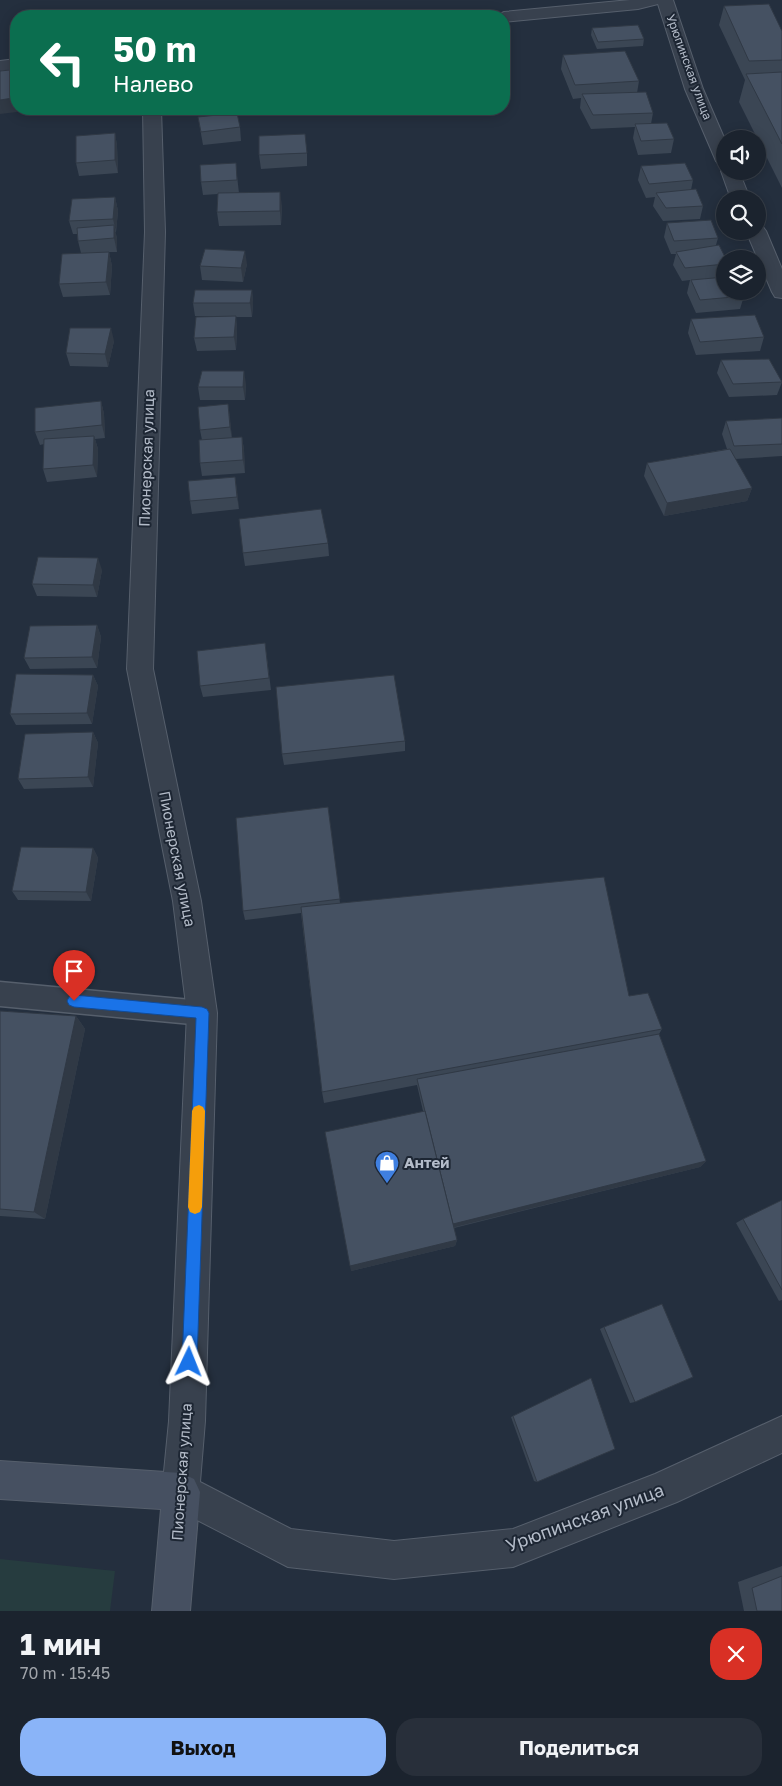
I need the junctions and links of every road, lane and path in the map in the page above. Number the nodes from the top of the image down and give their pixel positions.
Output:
1 (657, 0) edge
2 (665, 0) edge
3 (510, 16) edge
4 (152, 115) edge
5 (716, 140) edge
6 (760, 240) edge
7 (782, 292) edge
8 (0, 994) edge
9 (202, 1013) junction
10 (782, 1434) edge
11 (0, 1480) edge
12 (181, 1492) junction
13 (171, 1611) edge

1 - 3 street
2 - 5 street, Урюпинская улица
4 - 9 street, Пионерская улица
6 - 7 street
8 - 9 lane
9 - 12 street, Пионерская улица
10 - 12 street, Урюпинская улица
11 - 12 street
12 - 13 street, Пионерская улица

